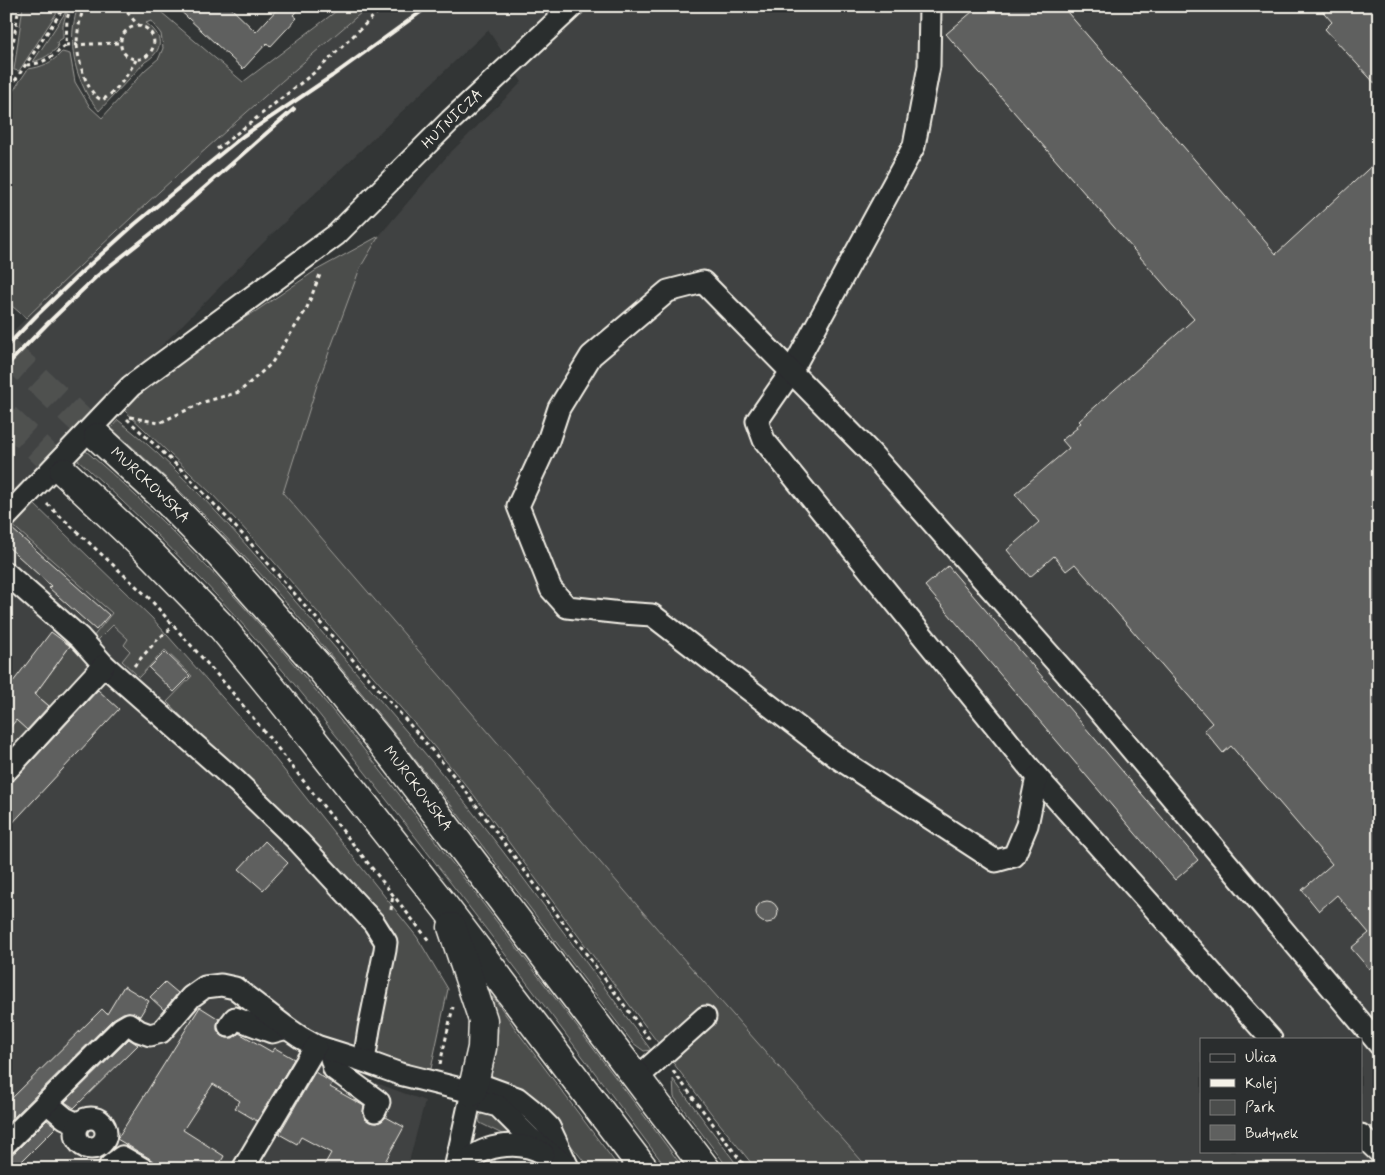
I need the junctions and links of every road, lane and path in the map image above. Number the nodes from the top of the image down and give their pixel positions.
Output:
1 (19, 6) edge
2 (65, 6) edge
3 (71, 6) edge
4 (84, 6) edge
5 (122, 6) edge
6 (384, 6) edge
7 (573, 6) edge
8 (930, 6) edge
9 (140, 26) junction
10 (120, 43) junction
11 (66, 45) junction
12 (77, 45) junction
13 (136, 60) junction
14 (26, 65) junction
15 (6, 88) edge
16 (6, 94) edge
17 (217, 148) dead end
18 (322, 268) dead end
19 (791, 372) junction
20 (98, 437) tunnel mouth
21 (64, 472) tunnel mouth
22 (45, 503) dead end
23 (6, 517) edge
24 (9, 584) edge
25 (174, 626) junction
26 (104, 665) junction
27 (122, 680) junction
28 (6, 771) edge
29 (1037, 778) junction
30 (445, 907) junction
31 (432, 945) dead end
32 (454, 1000) dead end
33 (705, 1018) dead end
34 (229, 1026) dead end
35 (286, 1028) junction
36 (1270, 1038) edge
37 (1379, 1044) edge
38 (323, 1048) junction
39 (662, 1056) junction
40 (364, 1061) junction
41 (438, 1071) dead end
42 (637, 1078) junction
43 (472, 1092) junction
44 (47, 1103) junction
45 (375, 1111) dead end
46 (1362, 1136) edge
47 (6, 1143) edge
48 (1379, 1152) edge
49 (111, 1167) edge
50 (568, 1168) edge
51 (144, 1169) edge
52 (243, 1169) edge
53 (455, 1169) edge
54 (461, 1169) edge
55 (644, 1169) edge
56 (706, 1169) edge
57 (747, 1169) edge

1 - 15 path
2 - 14 path
3 - 11 path
4 - 12 path
5 - 9 path
6 - 17 path
7 - 23 street, HUTNICZA
8 - 19 street
9 - 10 path
9 - 13 path
10 - 12 path
10 - 13 path
11 - 12 path
11 - 14 path
12 - 13 path
14 - 16 path
18 - 39 path
19 - 29 street
19 - 29 street
19 - 37 street
20 - 42 highway, MURCKOWSKA
21 - 30 highway
22 - 25 path
24 - 26 street
25 - 27 path
25 - 31 path
26 - 27 street
26 - 28 street
27 - 40 street
29 - 36 street
30 - 43 highway
30 - 55 highway
32 - 41 path
33 - 39 street
34 - 35 street
35 - 38 street
35 - 44 street
38 - 40 street
38 - 45 street
38 - 52 street
39 - 42 street
39 - 57 path
40 - 43 street
42 - 56 highway, MURCKOWSKA
43 - 50 street
43 - 53 street
44 - 47 street
44 - 49 street
46 - 48 street
49 - 51 street
50 - 54 street

